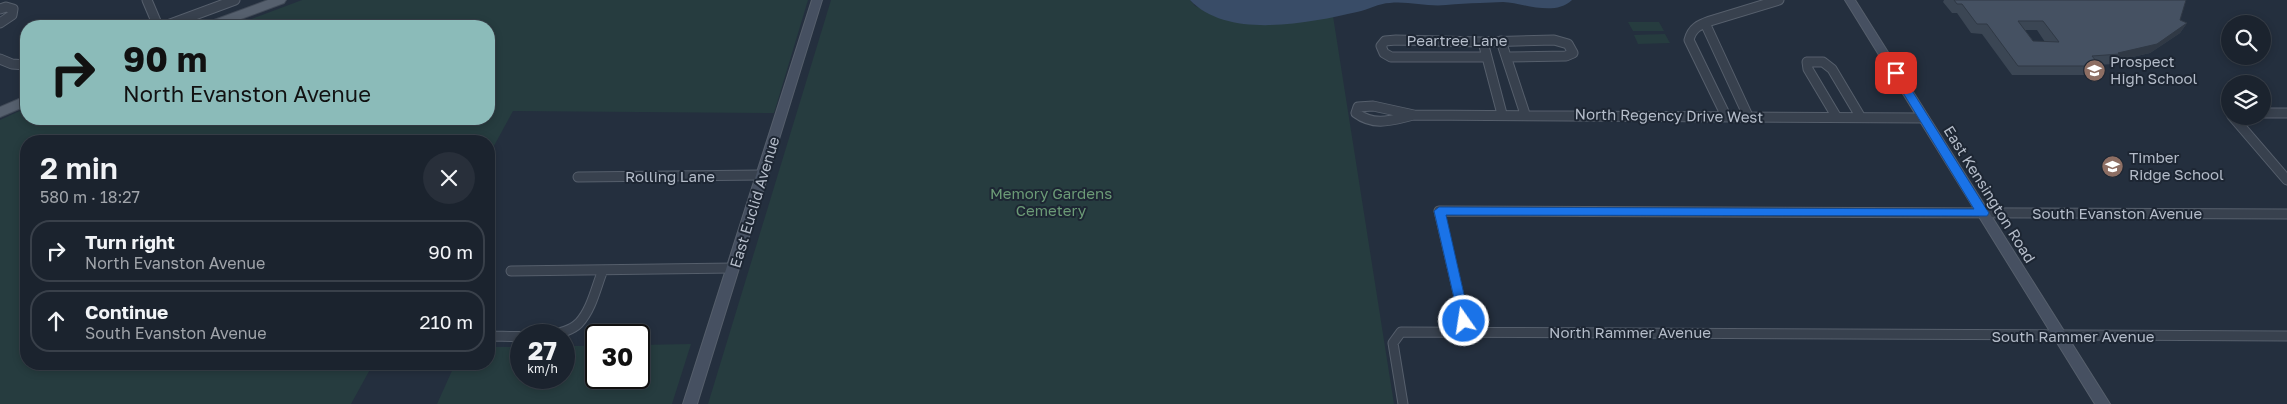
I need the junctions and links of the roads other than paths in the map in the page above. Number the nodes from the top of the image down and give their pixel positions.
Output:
1 (147, 0) edge
2 (235, 0) edge
3 (280, 0) edge
4 (817, 0) edge
5 (1779, 0) edge
6 (1850, 0) edge
7 (1754, 4) edge
8 (0, 9) edge
9 (155, 20) edge
10 (181, 20) edge
11 (227, 20) edge
12 (1705, 23) junction
13 (0, 24) edge
14 (1501, 41) junction
15 (1483, 42) junction
16 (1487, 57) junction
17 (1507, 57) junction
18 (0, 59) edge
19 (20, 65) edge
20 (20, 103) edge
21 (0, 112) edge
22 (2271, 113) edge
23 (2287, 113) edge
24 (1502, 114) junction
25 (1525, 114) junction
26 (1414, 115) junction
27 (1726, 116) junction
28 (1748, 116) junction
29 (1836, 116) junction
30 (1860, 116) junction
31 (1924, 118) junction
32 (2240, 125) edge
33 (762, 175) junction
34 (578, 177) dead end
35 (2287, 180) edge
36 (1983, 213) junction
37 (2287, 214) edge
38 (733, 268) junction
39 (603, 270) junction
40 (511, 271) dead end
41 (1467, 331) junction
42 (1860, 333) joint
43 (495, 336) edge
44 (2287, 336) edge
45 (2060, 337) junction
46 (690, 404) edge
47 (1403, 404) edge
48 (2103, 404) edge

1 - 9 street
2 - 10 street
3 - 11 main road
4 - 33 main road, East Euclid Avenue
5 - 7 street
6 - 31 main road, East Kensington Road
7 - 12 street
8 - 13 street
12 - 27 street
12 - 28 street
14 - 15 street, Peartree Lane
14 - 17 street
14 - 17 street, Peartree Lane
15 - 16 street
15 - 16 street, Peartree Lane
16 - 24 street
17 - 25 street
18 - 19 street
20 - 21 main road
22 - 23 street
24 - 25 street, North Regency Drive West
24 - 26 street, North Regency Drive West
25 - 27 street, North Regency Drive West
26 - 26 street, North Regency Drive West
27 - 28 street, North Regency Drive West
28 - 29 street, North Regency Drive West
29 - 30 street, North Regency Drive West
29 - 30 street
30 - 31 street, North Regency Drive West
31 - 36 main road, East Kensington Road
32 - 35 street
33 - 34 street, Rolling Lane
33 - 38 main road, East Euclid Avenue
36 - 37 street, South Evanston Avenue
36 - 41 street, South Evanston Avenue
36 - 45 main road, East Kensington Road
38 - 39 street
38 - 46 main road, East Euclid Avenue
39 - 40 street
39 - 43 street
41 - 42 street, North Rammer Avenue
41 - 47 street, North Rammer Avenue
42 - 45 street, South Rammer Avenue
44 - 45 street, South Rammer Avenue
45 - 48 main road, East Kensington Road

